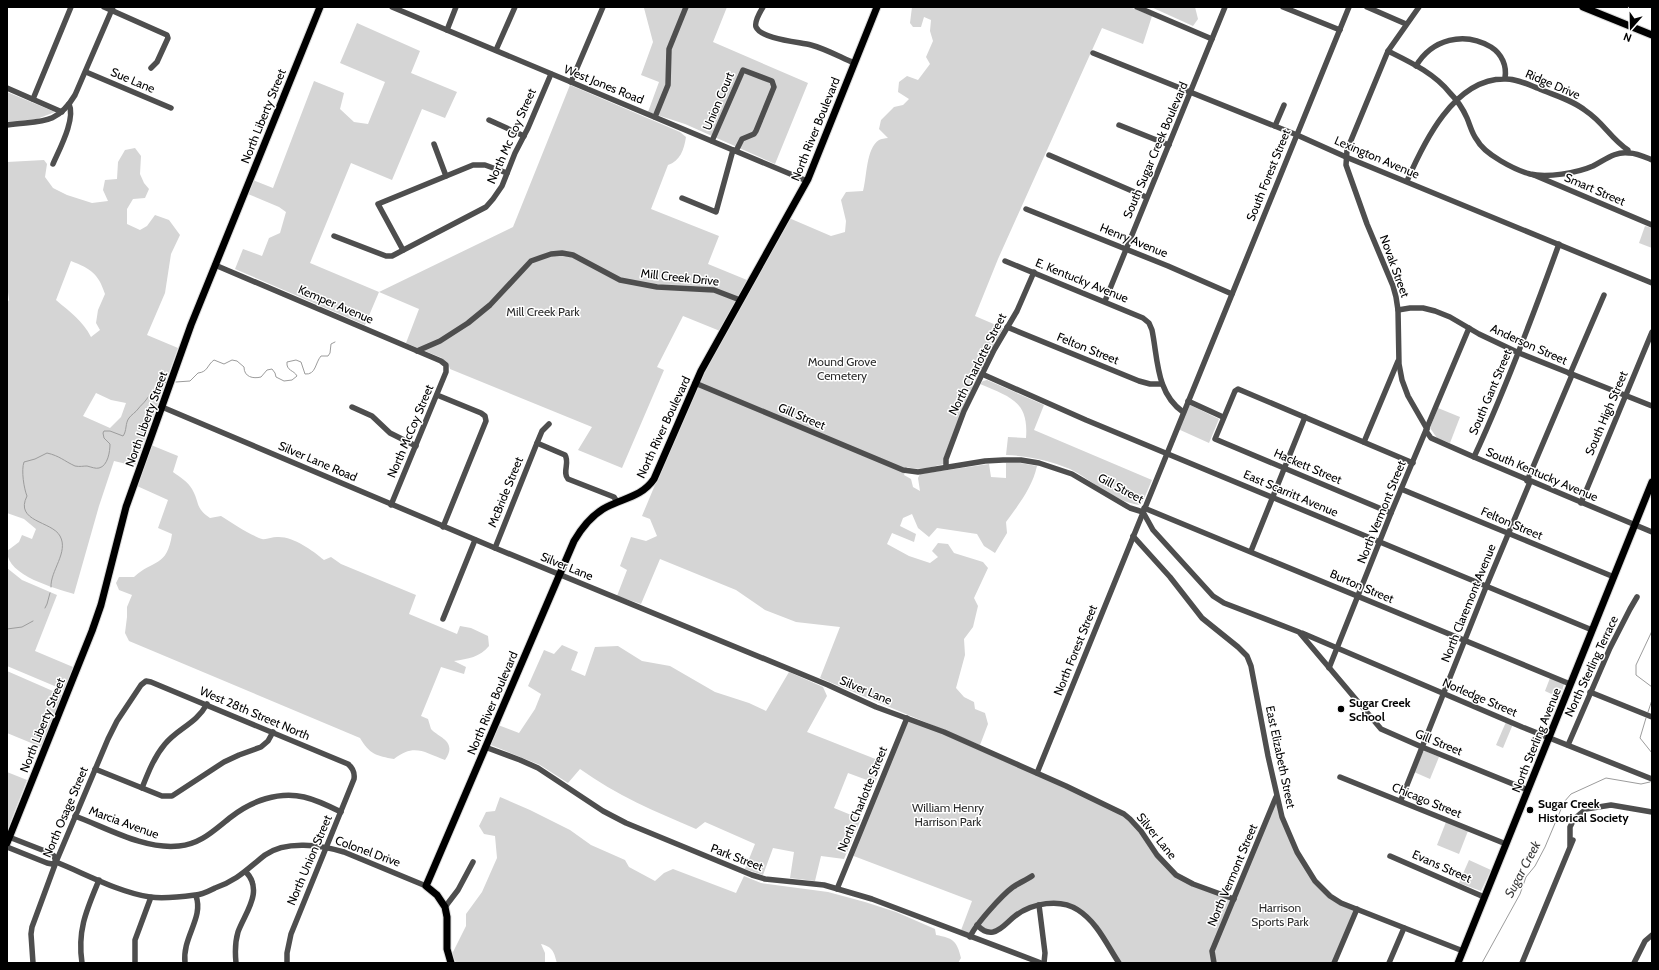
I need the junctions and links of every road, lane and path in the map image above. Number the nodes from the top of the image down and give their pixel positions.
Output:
1 (71, 7) edge
2 (104, 7) edge
3 (320, 7) edge
4 (392, 7) edge
5 (456, 7) edge
6 (514, 7) edge
7 (602, 7) edge
8 (686, 7) edge
9 (763, 7) edge
10 (877, 7) edge
11 (1137, 7) edge
12 (1225, 7) edge
13 (1283, 7) edge
14 (1349, 7) edge
15 (1367, 7) edge
16 (1419, 7) edge
17 (1583, 7) edge
18 (113, 9) edge
19 (1406, 24) junction
20 (447, 30) junction
21 (1340, 30) junction
22 (1652, 35) edge
23 (1212, 39) junction
24 (496, 50) junction
25 (1388, 51) junction
26 (1093, 53) dead end
27 (854, 63) junction
28 (1416, 66) junction
29 (151, 68) dead end
30 (86, 72) junction
31 (551, 74) junction
32 (1505, 78) junction
33 (571, 82) junction
34 (7, 88) edge
35 (1191, 92) junction
36 (33, 99) junction
37 (1457, 101) junction
38 (69, 104) junction
39 (1284, 105) dead end
40 (171, 108) dead end
41 (62, 112) junction
42 (655, 117) junction
43 (489, 120) dead end
44 (7, 125) edge
45 (1119, 125) dead end
46 (1275, 126) junction
47 (1297, 135) junction
48 (524, 136) junction
49 (712, 141) junction
50 (434, 144) dead end
51 (1168, 145) junction
52 (735, 151) junction
53 (1628, 152) junction
54 (1049, 155) dead end
55 (1346, 156) junction
56 (1652, 160) edge
57 (53, 164) dead end
58 (507, 173) junction
59 (1530, 174) junction
60 (446, 176) junction
61 (807, 181) junction
62 (1406, 181) junction
63 (1146, 197) junction
64 (682, 198) dead end
65 (1026, 209) dead end
66 (1652, 225) edge
67 (334, 236) dead end
68 (1559, 244) junction
69 (1126, 249) junction
70 (403, 250) junction
71 (1004, 261) dead end
72 (215, 265) junction
73 (1034, 272) junction
74 (1652, 283) edge
75 (1232, 294) junction
76 (1604, 295) dead end
77 (740, 300) junction
78 (1105, 301) junction
79 (1398, 310) junction
80 (1007, 327) junction
81 (1469, 328) junction
82 (1652, 332) edge
83 (417, 351) junction
84 (1519, 353) junction
85 (1399, 358) junction
86 (446, 366) joint
87 (982, 374) junction
88 (1571, 375) junction
89 (695, 383) junction
90 (1162, 384) junction
91 (437, 395) junction
92 (1625, 396) junction
93 (1188, 401) junction
94 (1652, 406) edge
95 (162, 407) junction
96 (352, 407) dead end
97 (1183, 412) junction
98 (1305, 417) junction
99 (1223, 418) junction
100 (548, 424) dead end
101 (1427, 430) junction
102 (1364, 442) junction
103 (536, 444) junction
104 (416, 446) junction
105 (1166, 453) junction
106 (1474, 458) junction
107 (1413, 463) junction
108 (946, 467) junction
109 (1285, 468) junction
110 (1528, 481) junction
111 (1652, 482) edge
112 (1401, 489) junction
113 (1272, 498) junction
114 (617, 502) junction
115 (1581, 503) junction
116 (391, 505) junction
117 (1144, 510) junction
118 (1391, 513) junction
119 (1635, 525) junction
120 (443, 526) junction
121 (1652, 532) edge
122 (1508, 534) junction
123 (465, 536) joint
124 (1133, 536) junction
125 (475, 540) junction
126 (1379, 543) junction
127 (495, 548) junction
128 (1251, 551) junction
129 (559, 575) junction
130 (1614, 577) junction
131 (1486, 586) junction
132 (1358, 596) junction
133 (1637, 597) dead end
134 (443, 618) dead end
135 (1592, 630) junction
136 (1299, 632) junction
137 (1464, 640) junction
138 (1338, 649) junction
139 (1329, 668) junction
140 (148, 682) joint
141 (1570, 684) junction
142 (1590, 692) junction
143 (1443, 693) junction
144 (207, 704) junction
145 (1652, 717) edge
146 (907, 718) junction
147 (273, 732) junction
148 (1549, 738) junction
149 (1568, 745) junction
150 (1422, 747) junction
151 (485, 748) junction
152 (352, 767) joint
153 (95, 769) junction
154 (1037, 773) junction
155 (1340, 776) dead end
156 (1652, 780) edge
157 (142, 788) junction
158 (1528, 790) junction
159 (1276, 797) junction
160 (1400, 800) junction
161 (341, 812) junction
162 (1652, 812) edge
163 (76, 816) junction
164 (8, 840) edge
165 (1573, 840) dead end
166 (1506, 844) junction
167 (7, 846) edge
168 (326, 848) junction
169 (1570, 848) junction
170 (1390, 856) dead end
171 (56, 862) junction
172 (473, 862) dead end
173 (246, 872) junction
174 (1032, 876) dead end
175 (99, 880) junction
176 (426, 886) junction
177 (837, 888) junction
178 (196, 896) junction
179 (151, 897) junction
180 (1484, 897) junction
181 (1234, 899) junction
182 (1039, 905) junction
183 (445, 907) junction
184 (1357, 909) junction
185 (977, 925) junction
186 (1404, 928) junction
187 (1652, 934) edge
188 (970, 937) junction
189 (1462, 951) junction
190 (33, 963) edge
191 (82, 963) edge
192 (135, 963) edge
193 (185, 963) edge
194 (236, 963) edge
195 (287, 963) edge
196 (451, 963) edge
197 (1041, 963) edge
198 (1044, 963) edge
199 (1119, 963) edge
200 (1214, 963) edge
201 (1334, 963) edge
202 (1389, 963) edge
203 (1458, 963) edge
204 (1522, 963) edge
205 (1634, 963) edge

1 - 36 street
2 - 18 street
3 - 72 main road, North Liberty Street
4 - 20 street, West Jones Road
5 - 20 street
6 - 24 street
7 - 33 street
8 - 42 street
9 - 27 street
10 - 27 main road, North River Boulevard
11 - 23 street
12 - 23 street, South Sugar Creek Boulevard
13 - 21 street
14 - 21 street, South Forest Street
15 - 19 street
16 - 19 street
17 - 22 main road
18 - 29 street
18 - 30 street
19 - 25 street
20 - 24 street, West Jones Road
21 - 47 street, South Forest Street
23 - 35 street, South Sugar Creek Boulevard
24 - 31 street, West Jones Road
25 - 28 street, Smart Street
25 - 55 street
26 - 35 street, Lexington Avenue
27 - 61 main road, North River Boulevard
28 - 32 street
28 - 37 street, Smart Street
30 - 38 street
30 - 40 street, Sue Lane
31 - 33 street, West Jones Road
31 - 48 street, North Mc Coy Street
32 - 37 street, Ridge Drive
32 - 53 street, Ridge Drive
33 - 42 street, West Jones Road
34 - 36 street
35 - 46 street, Lexington Avenue
35 - 51 street, South Sugar Creek Boulevard
36 - 41 street
37 - 59 street, Smart Street
37 - 62 street, Ridge Drive
38 - 41 street
38 - 57 street
39 - 46 street
41 - 44 street
42 - 49 street, West Jones Road
43 - 48 street
45 - 51 street
46 - 47 street, Lexington Avenue
47 - 55 street, Lexington Avenue
47 - 75 street, South Forest Street
48 - 58 street, North Mc Coy Street
49 - 52 street, West Jones Road
49 - 52 street, Union Court
50 - 60 street
51 - 63 street, South Sugar Creek Boulevard
52 - 61 street, West Jones Road
52 - 64 street
53 - 56 street
53 - 59 street
54 - 63 street
55 - 62 street, Lexington Avenue
55 - 79 street, Novak Street
58 - 60 street
58 - 70 street, North Mc Coy Street
59 - 66 street, Smart Street
60 - 70 street
61 - 77 main road, North River Boulevard
62 - 68 street, Lexington Avenue
63 - 69 street, South Sugar Creek Boulevard
65 - 69 street, Henry Avenue
67 - 70 street, North Mc Coy Street
68 - 74 street, Lexington Avenue
68 - 84 street, South Gant Street
69 - 75 street, Henry Avenue
69 - 78 street, South Sugar Creek Boulevard
71 - 73 street, E. Kentucky Avenue
72 - 83 street, Kemper Avenue
72 - 95 main road, North Liberty Street
73 - 78 street, E. Kentucky Avenue
73 - 80 street, North Charlotte Street
75 - 93 street, South Forest Street
76 - 88 street, North Claremont Avenue
77 - 83 street, Mill Creek Drive
77 - 89 main road, North River Boulevard
78 - 90 street, E. Kentucky Avenue
79 - 81 street, Anderson Street
79 - 85 street, Novak Street
80 - 87 street, North Charlotte Street
80 - 90 street, Felton Street
81 - 84 street, Anderson Street
81 - 101 street, North Vermont Street
82 - 92 street, South High Street
83 - 86 street, Kemper Avenue
84 - 88 street, Anderson Street
84 - 106 street, South Gant Street
85 - 101 street, Novak Street
85 - 102 street
86 - 91 street, North McCoy Street
87 - 105 street, East Scarritt Avenue
87 - 108 street, North Charlotte Street
88 - 92 street, Anderson Street
88 - 110 street, North Claremont Avenue
89 - 108 street, Gill Street
89 - 114 main road, North River Boulevard
90 - 97 street
91 - 104 street, North McCoy Street
91 - 120 street
92 - 94 street, Anderson Street
92 - 115 street, South High Street
93 - 97 street
93 - 99 street
95 - 116 street, Silver Lane Road
95 - 164 main road, North Liberty Street
96 - 104 street
97 - 105 street
98 - 99 street
98 - 102 street
98 - 109 street
99 - 109 street, Hackett Street
100 - 103 street, McBride Street
101 - 106 street, South Kentucky Avenue
101 - 107 street, North Vermont Street
102 - 107 street
103 - 114 street
103 - 127 street, McBride Street
104 - 116 street, North McCoy Street
105 - 113 street, East Scarritt Avenue
105 - 117 street
106 - 110 street, South Kentucky Avenue
107 - 112 street, North Vermont Street
108 - 117 street, Gill Street
109 - 113 street
109 - 118 street, Hackett Street
110 - 115 street, South Kentucky Avenue
110 - 122 street, North Claremont Avenue
111 - 119 main road, North Sterling Avenue
112 - 118 street, North Vermont Street
112 - 122 street, Felton Street
113 - 126 street, East Scarritt Avenue
113 - 128 street
114 - 129 main road, North River Boulevard
115 - 119 street, South Kentucky Avenue
116 - 120 street, Silver Lane Road
117 - 124 street, North Forest Street
117 - 128 street, Burton Street
117 - 136 street, Gill Street
118 - 126 street, North Vermont Street
119 - 121 street, South Kentucky Avenue
119 - 130 main road, North Sterling Avenue
120 - 123 street, Silver Lane Road
122 - 130 street, Felton Street
122 - 131 street, North Claremont Avenue
123 - 125 street, Silver Lane
124 - 154 street, North Forest Street
124 - 159 street, East Elizabeth Street
125 - 127 street, Silver Lane
125 - 134 street
126 - 131 street, East Scarritt Avenue
126 - 132 street, North Vermont Street
127 - 129 street, Silver Lane
128 - 132 street, Burton Street
129 - 146 street, Silver Lane
129 - 151 main road, North River Boulevard
130 - 135 main road, North Sterling Avenue
131 - 135 street, East Scarritt Avenue
131 - 137 street, North Claremont Avenue
132 - 137 street, Burton Street
132 - 138 street, North Vermont Street
133 - 142 street, North Sterling Terrace
135 - 141 main road, North Sterling Avenue
136 - 138 street, Norledge Street
136 - 139 street, Gill Street
137 - 141 street, Burton Street
137 - 143 street, North Claremont Avenue
138 - 139 street, North Vermont Street
138 - 143 street, Norledge Street
139 - 150 street, Gill Street
140 - 144 street, West 28th Street North
140 - 153 street, North Osage Street
141 - 148 main road, North Sterling Avenue
142 - 145 street
142 - 149 street, North Sterling Terrace
143 - 148 street, Norledge Street
143 - 150 street, North Claremont Avenue
144 - 147 street, West 28th Street North
144 - 157 street
146 - 154 street, Silver Lane
146 - 177 street, North Charlotte Street
147 - 152 street, West 28th Street North
147 - 157 street
148 - 149 street, Norledge Street
148 - 158 main road, North Sterling Avenue
149 - 156 street, Norledge Street
150 - 158 street, Gill Street
150 - 160 street, North Claremont Avenue
151 - 176 main road, North River Boulevard
151 - 177 street, Park Street
152 - 161 street, North Union Street
153 - 157 street
153 - 163 street, North Osage Street
154 - 181 street, Silver Lane
155 - 160 street, Chicago Street
158 - 166 main road, North Sterling Avenue
159 - 181 street, North Vermont Street
159 - 184 street, East Elizabeth Street
160 - 166 street, Chicago Street
161 - 163 street, Marcia Avenue
161 - 168 street, North Union Street
162 - 169 street
163 - 171 street, North Osage Street
164 - 171 street, Colonel Drive
165 - 169 street
166 - 180 main road, North Sterling Avenue
167 - 171 street, Colonel Drive
168 - 173 street, Colonel Drive
168 - 176 street, Colonel Drive
168 - 195 street, North Union Street
169 - 204 street
170 - 180 street, Evans Street
171 - 175 street, Colonel Drive
171 - 190 street, North Osage Street
172 - 183 street
173 - 178 street, Colonel Drive
173 - 194 street
174 - 185 street
175 - 179 street, Colonel Drive
175 - 191 street
176 - 183 main road
177 - 188 street, Park Street
178 - 179 street, Colonel Drive
178 - 193 street
179 - 192 street
180 - 189 main road, North Sterling Avenue
181 - 200 street, North Vermont Street
182 - 185 street
182 - 198 street
182 - 199 street
183 - 196 main road
184 - 186 street, East Elizabeth Street
184 - 201 street
185 - 188 street
186 - 189 street, East Elizabeth Street
186 - 202 street
187 - 205 street
188 - 197 street, Park Street
189 - 203 main road, North Sterling Avenue

